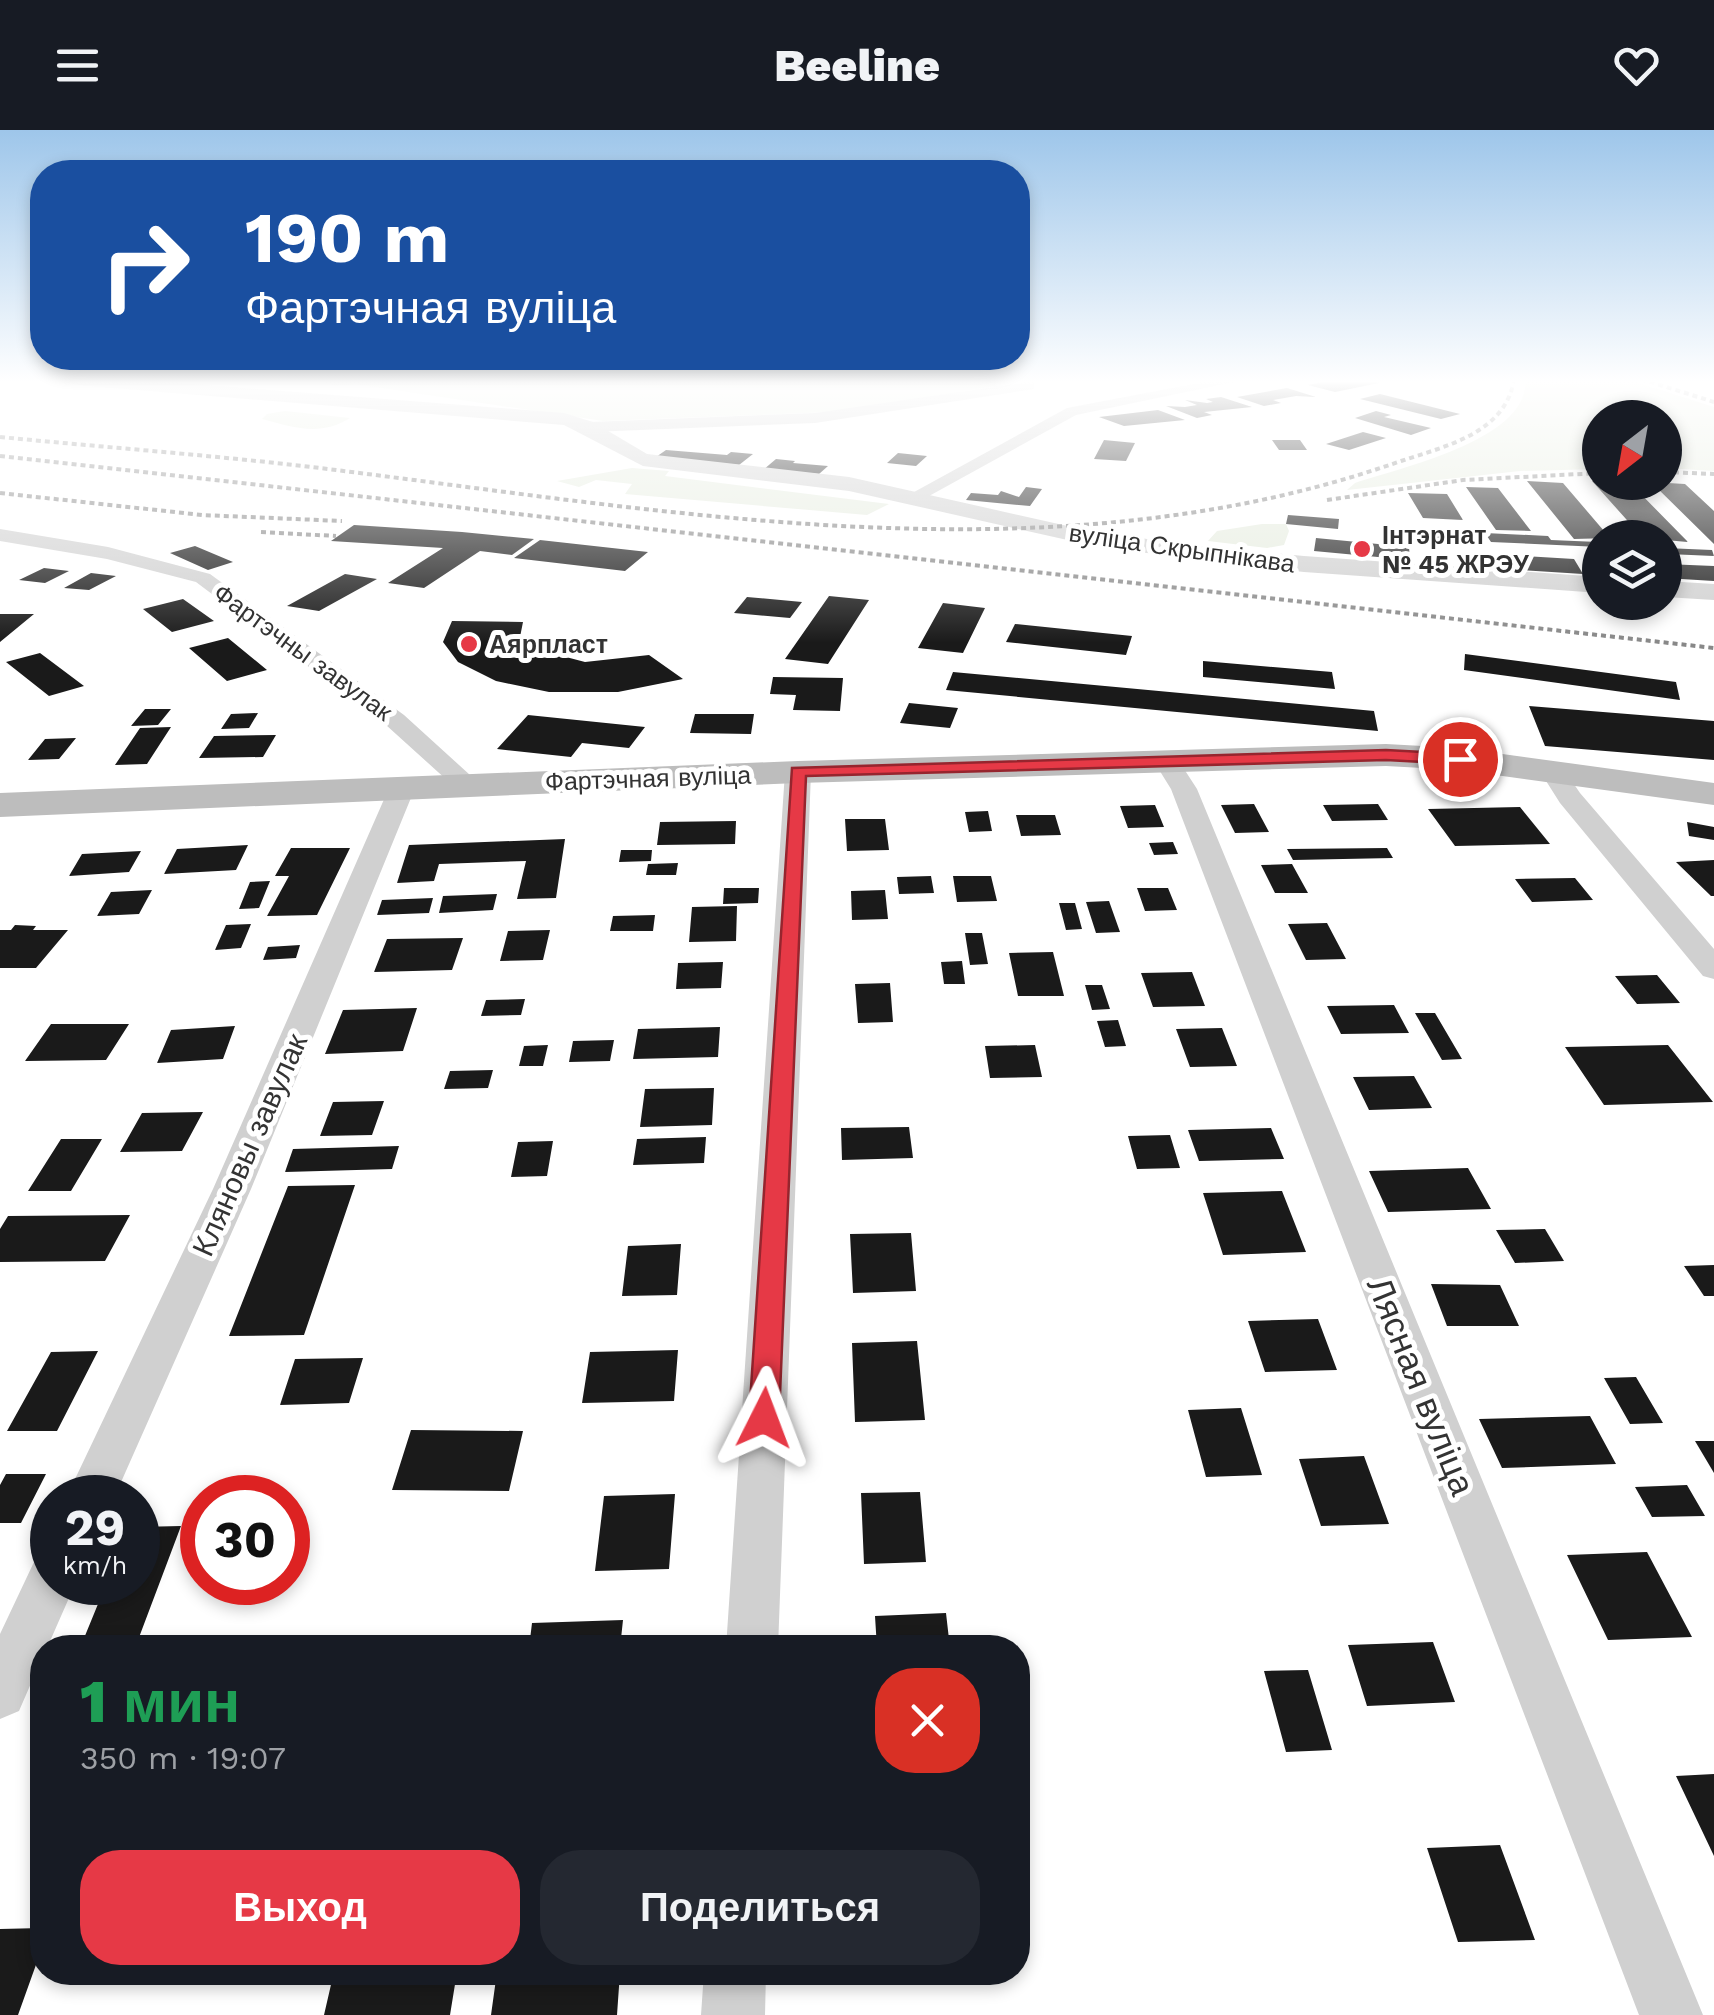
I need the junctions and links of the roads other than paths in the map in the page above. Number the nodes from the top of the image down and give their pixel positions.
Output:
1 (703, 467) edge
2 (966, 467) edge
3 (914, 497) junction
4 (0, 535) edge
5 (1582, 584) edge
6 (1682, 590) edge
7 (1714, 592) edge
8 (1166, 760) junction
9 (798, 772) junction
10 (1554, 772) junction
11 (468, 785) junction
12 (402, 788) junction
13 (1714, 794) edge
14 (0, 804) edge
15 (1714, 968) edge
16 (101, 1475) edge
17 (40, 1605) edge
18 (753, 1635) edge
19 (0, 1692) edge
20 (734, 1985) edge
21 (733, 2015) edge
22 (1670, 2015) edge

1 - 3 street, вуліца Скрыпнікава
2 - 3 street
3 - 5 street, вуліца Скрыпнікава
4 - 11 street, Фартэчны завулак
6 - 7 street
8 - 9 main road, Фартэчная вуліца
8 - 10 main road, Фартэчная вуліца
8 - 22 street, Лясная вуліца
9 - 11 main road, Фартэчная вуліца
9 - 18 street
10 - 13 main road, Фартэчная вуліца
10 - 15 street
11 - 12 main road, Фартэчная вуліца
12 - 14 main road, Фартэчная вуліца
12 - 16 street, Кляновы завулак
17 - 19 street
20 - 21 street

